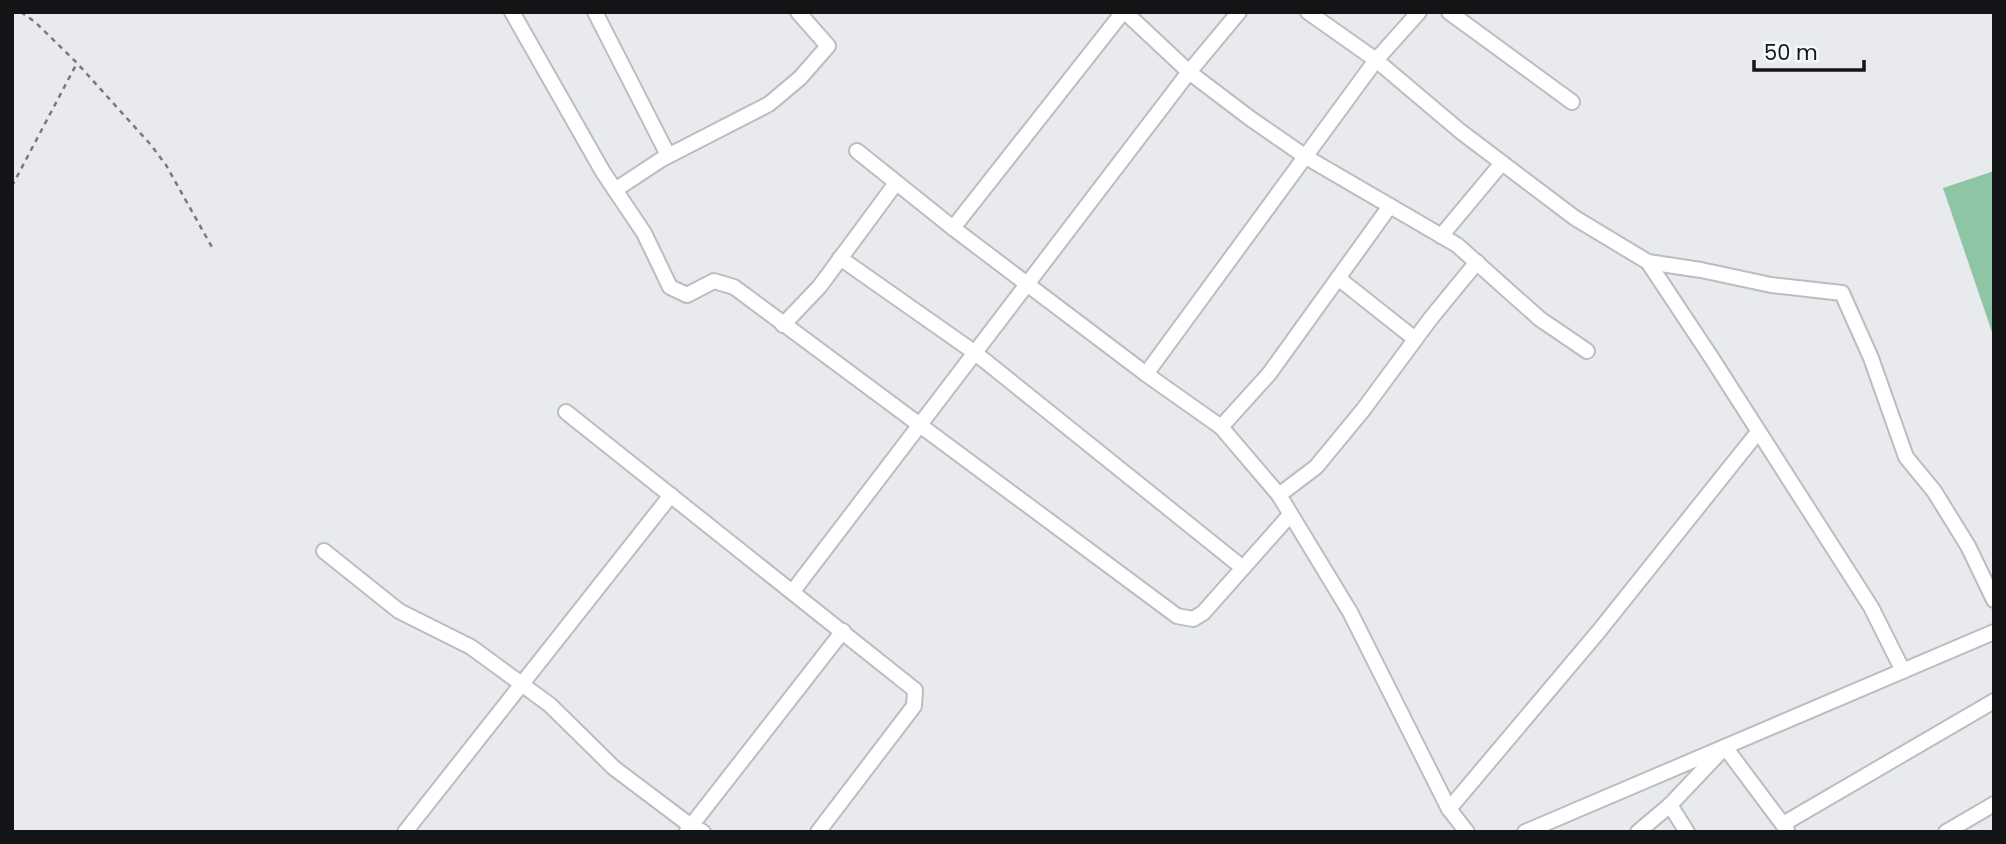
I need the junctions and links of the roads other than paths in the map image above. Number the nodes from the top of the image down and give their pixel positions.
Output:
1 (512, 12) edge
2 (595, 12) edge
3 (798, 12) edge
4 (1124, 12) edge
5 (1239, 12) edge
6 (1308, 12) edge
7 (1419, 12) edge
8 (1449, 12) edge
9 (1376, 60) junction
10 (1189, 72) junction
11 (1572, 102) dead end
12 (857, 151) dead end
13 (668, 155) junction
14 (1306, 157) junction
15 (1502, 163) junction
16 (896, 183) junction
17 (615, 190) junction
18 (1390, 206) junction
19 (953, 228) junction
20 (1441, 236) junction
21 (839, 258) junction
22 (1476, 262) junction
23 (1648, 262) junction
24 (1338, 278) junction
25 (1028, 283) junction
26 (783, 325) junction
27 (1415, 339) junction
28 (1587, 351) dead end
29 (974, 352) junction
30 (1146, 373) junction
31 (566, 412) dead end
32 (920, 424) junction
33 (1221, 427) junction
34 (1758, 432) junction
35 (671, 495) junction
36 (1279, 495) junction
37 (1290, 515) junction
38 (324, 551) dead end
39 (1243, 568) junction
40 (793, 591) junction
41 (1994, 600) edge
42 (843, 631) junction
43 (1994, 632) edge
44 (1903, 671) junction
45 (521, 684) junction
46 (1994, 701) edge
47 (1725, 747) junction
48 (1994, 804) edge
49 (1670, 805) junction
50 (1449, 809) junction
51 (1785, 828) edge
52 (693, 830) edge
53 (404, 832) edge
54 (818, 832) edge
55 (1467, 832) edge
56 (1525, 832) edge
57 (1638, 832) edge
58 (1687, 832) edge
59 (1946, 832) edge

1 - 17 street
2 - 13 street
3 - 13 street
4 - 10 street
4 - 19 street
5 - 10 street
6 - 9 street
7 - 9 street
8 - 11 street
9 - 14 street
9 - 15 street
10 - 14 street
10 - 25 street
12 - 16 street
13 - 17 street
14 - 18 street
14 - 30 street
15 - 20 street
15 - 23 street
16 - 19 street
16 - 21 street
17 - 26 street
18 - 20 street
18 - 24 street
19 - 25 street
20 - 22 street
21 - 26 street
21 - 29 street
22 - 27 street
22 - 28 street
23 - 34 street
23 - 41 street
24 - 27 street
24 - 33 street
25 - 29 street
25 - 30 street
26 - 32 street
27 - 36 street
29 - 32 street
29 - 39 street
30 - 33 street
31 - 35 street
32 - 39 street
32 - 40 street
33 - 36 street
34 - 44 street
34 - 50 street
35 - 40 street
35 - 45 street
36 - 37 street
37 - 39 street
37 - 50 street
38 - 45 street
40 - 42 street
42 - 52 street
42 - 54 street
43 - 44 street
44 - 47 street
45 - 52 street
45 - 53 street
46 - 51 street
47 - 49 street
47 - 51 street
47 - 56 street
48 - 59 street
49 - 57 street
49 - 58 street
50 - 55 street

